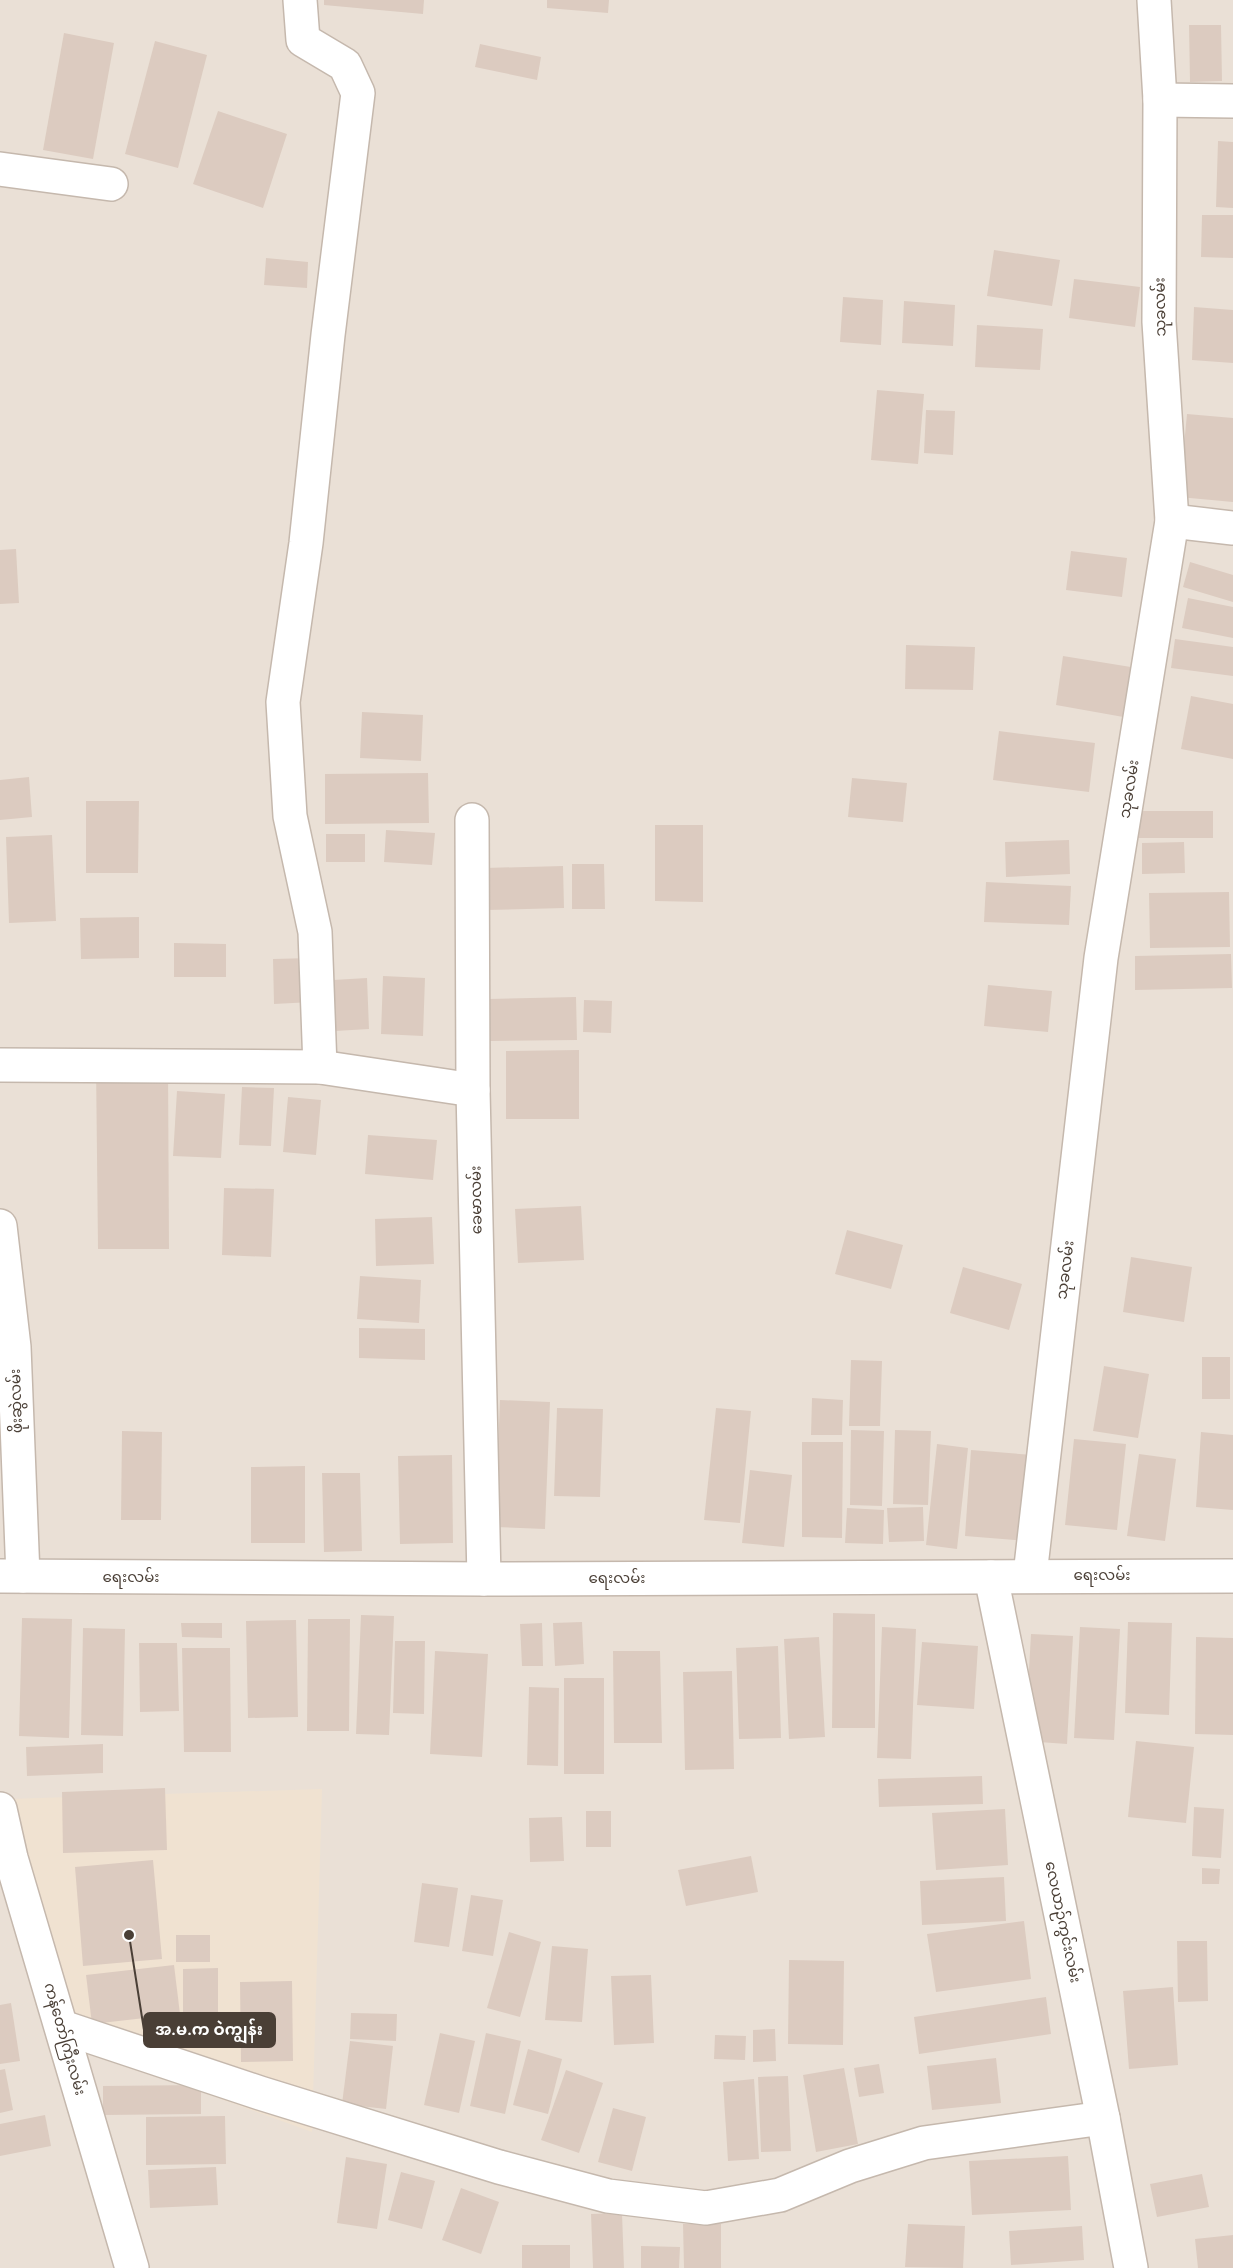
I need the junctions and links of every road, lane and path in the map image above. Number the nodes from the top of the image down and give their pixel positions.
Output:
1 (300, 0) edge
2 (1154, 0) edge
3 (1160, 100) junction
4 (1233, 101) edge
5 (0, 169) edge
6 (111, 184) dead end
7 (1172, 521) junction
8 (1233, 528) edge
9 (472, 820) dead end
10 (0, 1065) edge
11 (320, 1067) junction
12 (473, 1090) junction
13 (0, 1226) edge
14 (1030, 1575) junction
15 (12, 1576) edge
16 (1233, 1576) edge
17 (991, 1577) junction
18 (484, 1579) junction
19 (0, 1809) edge
20 (62, 2027) junction
21 (1103, 2118) junction
22 (132, 2268) edge
23 (1131, 2268) edge

1 - 11 street
2 - 3 street, သုခလမ်း
3 - 4 street
3 - 7 street, သုခလမ်း
5 - 6 street
7 - 8 street
7 - 14 street, သုခလမ်း
9 - 12 street, ခေမာလမ်း
10 - 11 street
11 - 12 street
12 - 18 street, ခေမာလမ်း
13 - 15 street, ဖိုးဆွဲလမ်း
14 - 16 street, ရေးလမ်း
14 - 17 street, ရေးလမ်း
15 - 18 street, ရေးလမ်း
17 - 18 street, ရေးလမ်း
17 - 21 street, လေယာဉ်ကွင်းလမ်း
19 - 20 street, ကန်တော်ကြီးလမ်း
20 - 21 street
20 - 22 street, ကန်တော်ကြီးလမ်း
21 - 23 street, လေယာဉ်ကွင်းလမ်း

